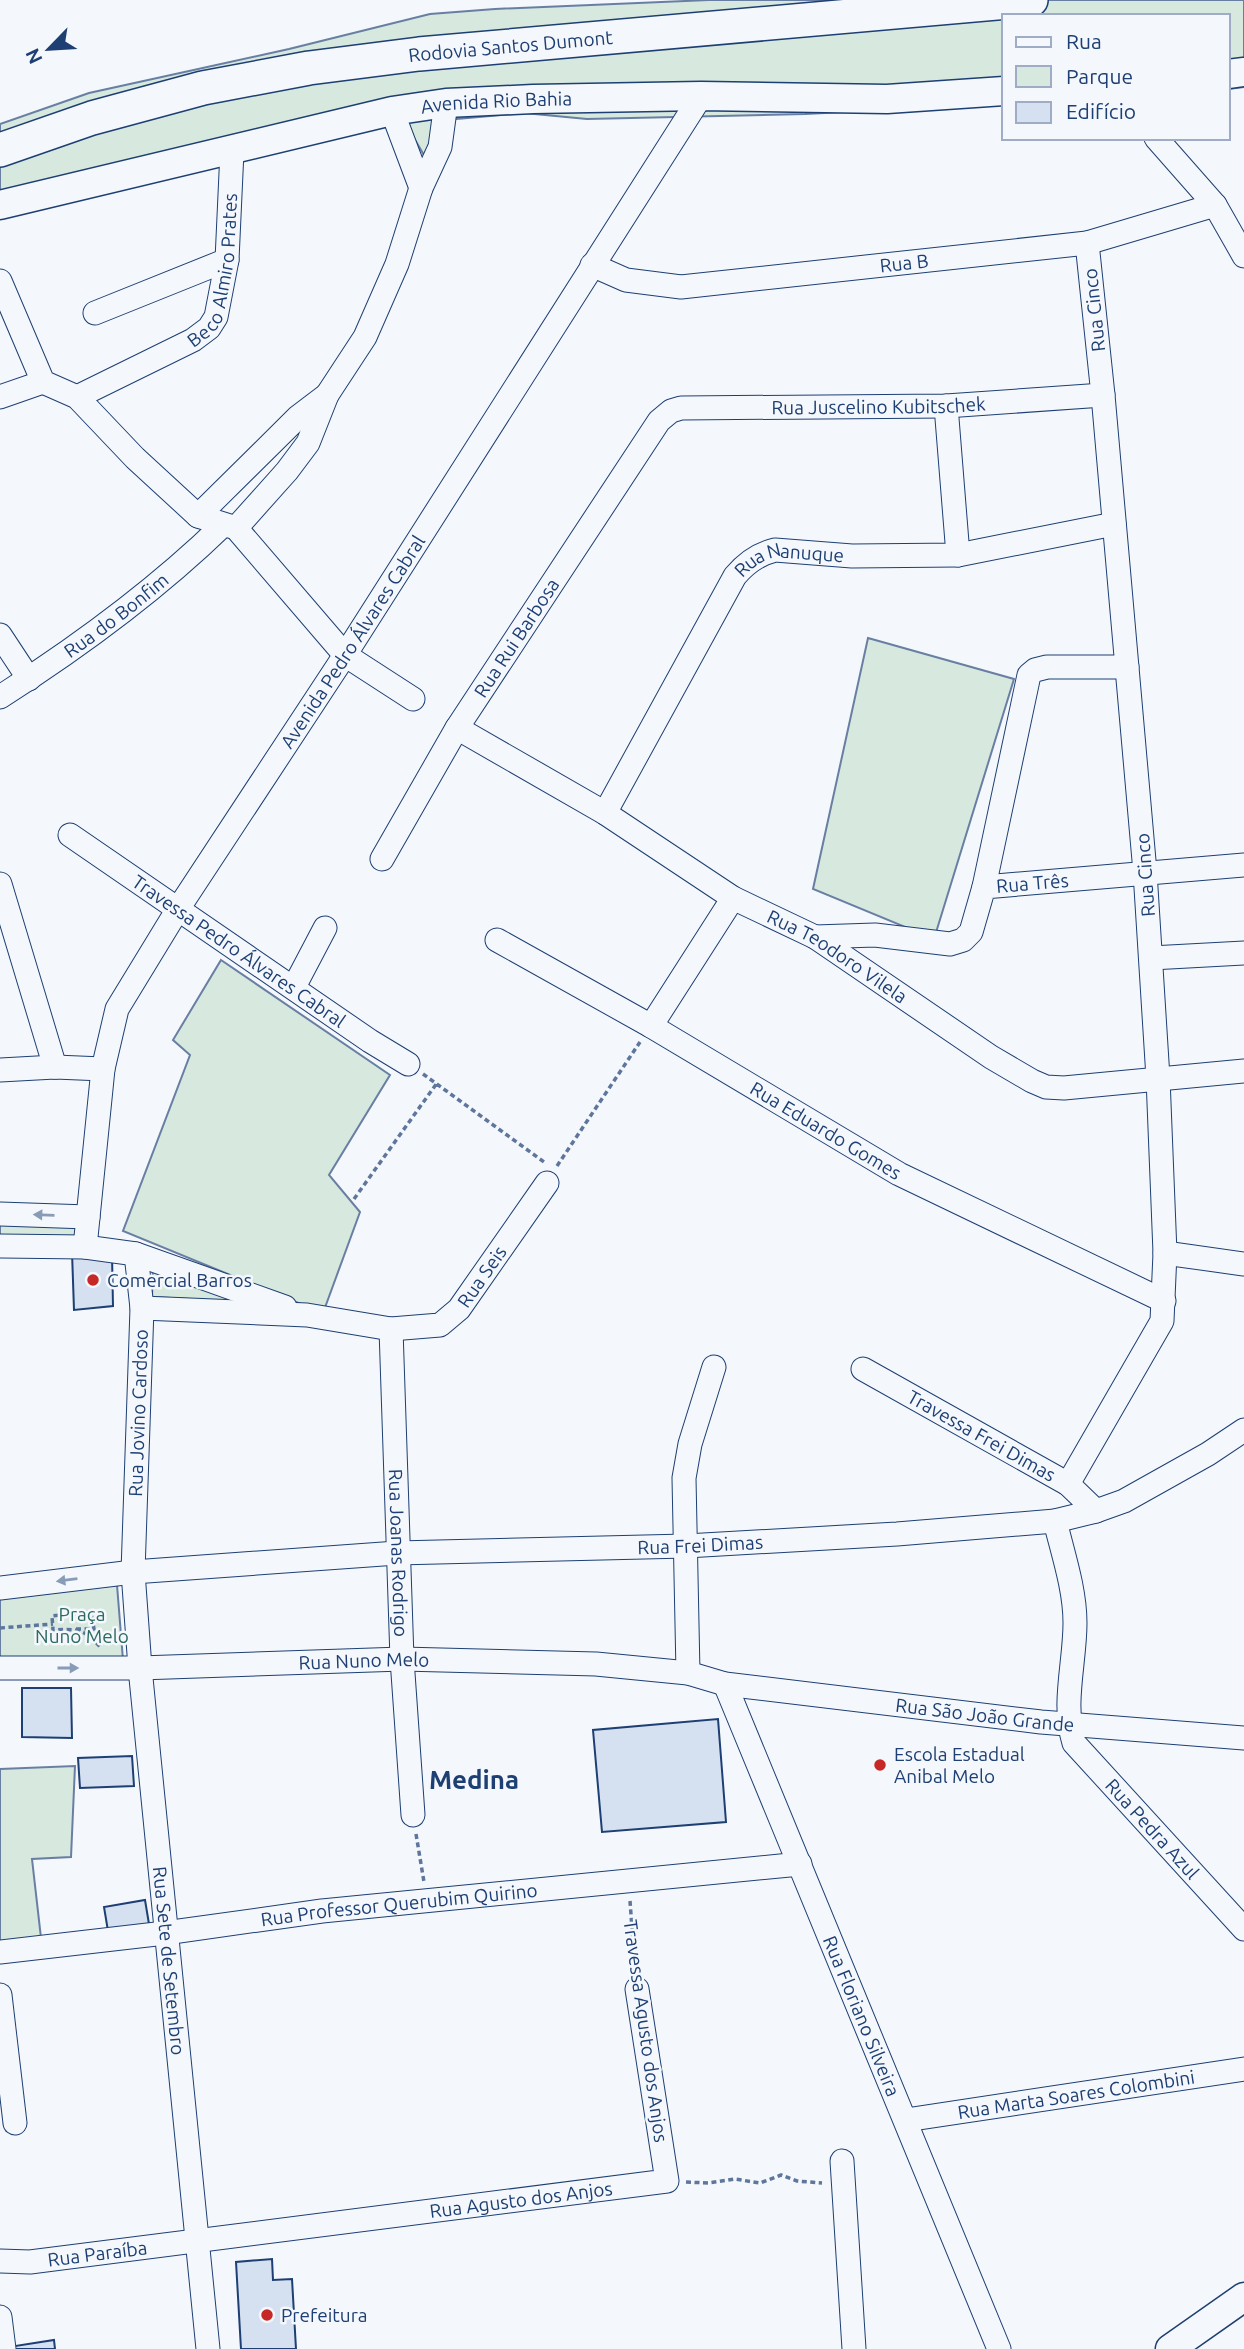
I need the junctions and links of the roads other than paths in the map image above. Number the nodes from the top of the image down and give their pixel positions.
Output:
1 (1031, 0) edge
2 (977, 2) edge
3 (1002, 91) edge
4 (701, 96) junction
5 (446, 103) junction
6 (392, 111) junction
7 (1158, 140) edge
8 (0, 150) edge
9 (232, 151) junction
10 (421, 188) junction
11 (0, 205) edge
12 (1215, 205) junction
13 (1087, 243) junction
14 (1244, 256) edge
15 (227, 260) junction
16 (592, 265) junction
17 (0, 281) edge
18 (95, 313) dead end
19 (43, 382) junction
20 (327, 395) junction
21 (1103, 395) junction
22 (0, 397) edge
23 (77, 397) junction
24 (946, 406) junction
25 (659, 421) joint
26 (198, 516) junction
27 (1114, 524) junction
28 (230, 527) junction
29 (958, 555) junction
30 (0, 635) edge
31 (345, 655) junction
32 (1127, 667) junction
33 (29, 679) junction
34 (0, 697) edge
35 (413, 699) dead end
36 (457, 729) junction
37 (605, 813) junction
38 (70, 835) dead end
39 (382, 859) dead end
40 (1244, 865) edge
41 (1145, 872) junction
42 (0, 884) edge
43 (984, 887) junction
44 (733, 898) junction
45 (178, 909) junction
46 (325, 928) dead end
47 (816, 937) junction
48 (497, 940) dead end
49 (1244, 953) edge
50 (1151, 958) junction
51 (294, 987) junction
52 (651, 1026) junction
53 (408, 1064) dead end
54 (55, 1067) junction
55 (103, 1069) junction
56 (0, 1070) edge
57 (1244, 1071) edge
58 (1158, 1078) junction
59 (551, 1176) road end
60 (0, 1214) edge
61 (88, 1217) junction
62 (0, 1246) edge
63 (85, 1247) junction
64 (136, 1254) junction
65 (1165, 1254) junction
66 (1244, 1264) edge
67 (1164, 1301) junction
68 (142, 1308) junction
69 (307, 1315) junction
70 (391, 1329) junction
71 (713, 1367) dead end
72 (863, 1369) dead end
73 (1244, 1430) edge
74 (1068, 1484) junction
75 (1096, 1511) junction
76 (1055, 1521) junction
77 (687, 1546) junction
78 (397, 1553) junction
79 (133, 1572) junction
80 (0, 1588) edge
81 (402, 1659) junction
82 (0, 1668) edge
83 (139, 1668) junction
84 (688, 1673) junction
85 (725, 1684) junction
86 (1068, 1724) junction
87 (1244, 1738) edge
88 (413, 1815) road end
89 (800, 1864) junction
90 (1244, 1929) edge
91 (165, 1933) junction
92 (0, 1952) edge
93 (637, 1989) road end
94 (0, 1995) edge
95 (1244, 2069) edge
96 (906, 2120) junction
97 (15, 2123) dead end
98 (843, 2171) road end
99 (667, 2181) joint
100 (196, 2240) junction
101 (0, 2261) edge
102 (1244, 2297) edge
103 (0, 2317) edge
104 (4, 2349) edge
105 (208, 2349) edge
106 (854, 2349) edge
107 (999, 2349) edge
108 (1170, 2349) edge

1 - 2 highway, Rodovia Santos Dumont
2 - 8 highway, Rodovia Santos Dumont
3 - 4 main road, Avenida Rio Bahia
4 - 5 main road, Avenida Rio Bahia
4 - 16 street, Avenida Pedro Álvares Cabral
5 - 6 main road, Avenida Rio Bahia
5 - 10 street, Rua do Bonfim
6 - 9 main road, Avenida Rio Bahia
6 - 10 street
7 - 12 street
9 - 11 main road, Avenida Rio Bahia
9 - 15 street, Beco Almiro Prates
10 - 20 street, Rua do Bonfim
12 - 13 street, Rua B
12 - 14 street
13 - 16 street, Rua B
13 - 21 street, Rua Cinco
15 - 18 street
15 - 23 street, Beco Almiro Prates
16 - 31 street, Avenida Pedro Álvares Cabral
17 - 19 street
19 - 22 street
19 - 23 street
20 - 26 street, Rua do Bonfim
20 - 28 street, Rua do Bonfim
21 - 24 street, Rua Juscelino Kubitschek
21 - 27 street, Rua Cinco
23 - 26 street
24 - 25 street, Rua Juscelino Kubitschek
24 - 29 street
25 - 36 street, Rua Rui Barbosa
26 - 28 street
27 - 29 street, Rua Nanuque
27 - 32 street, Rua Cinco
28 - 31 street
28 - 33 street, Rua do Bonfim
29 - 37 street, Rua Nanuque
30 - 33 street
31 - 35 street
31 - 45 street, Avenida Pedro Álvares Cabral
32 - 41 street, Rua Cinco
32 - 43 street
33 - 34 street, Rua do Bonfim
36 - 37 street, Rua Teodoro Vilela
36 - 39 street, Rua Rui Barbosa
37 - 44 street, Rua Teodoro Vilela
38 - 45 street, Travessa Pedro Álvares Cabral
40 - 41 street, Rua Três
41 - 43 street, Rua Três
41 - 50 street, Rua Cinco
42 - 54 street
43 - 47 street, Rua Três
44 - 47 street, Rua Teodoro Vilela
44 - 52 street
45 - 51 street, Travessa Pedro Álvares Cabral
45 - 55 street, Avenida Pedro Álvares Cabral
46 - 51 street
47 - 58 street, Rua Teodoro Vilela
48 - 52 street, Rua Eduardo Gomes
49 - 50 street
50 - 58 street, Rua Cinco
51 - 53 street, Travessa Pedro Álvares Cabral
52 - 67 street, Rua Eduardo Gomes
54 - 55 street
54 - 56 street
55 - 61 street, Avenida Pedro Álvares Cabral
57 - 58 street, Rua Teodoro Vilela
58 - 65 street, Rua Cinco
59 - 70 street, Rua Seis
61 -> 60 street
61 - 63 street, Avenida Pedro Álvares Cabral
62 - 63 street
63 - 64 street
64 - 68 street, Rua Jovino Cardoso
64 - 69 street
65 - 66 street
65 - 67 street, Rua Cinco
67 - 74 street, Rua Cinco
68 - 69 street
68 - 79 street, Rua Jovino Cardoso
69 - 70 street, Rua Seis
70 - 78 street, Rua Joanas Rodrigo
71 - 77 street
72 - 74 street, Travessa Frei Dimas
73 - 75 street, Rua Frei Dimas
74 - 75 street, Travessa Frei Dimas
75 - 76 street, Rua Frei Dimas
76 - 77 street, Rua Frei Dimas
76 - 86 street
77 - 78 street, Rua Frei Dimas
77 - 84 street
78 - 79 street, Rua Frei Dimas
78 - 81 street, Rua Joanas Rodrigo
79 -> 80 street
79 - 83 street, Rua Sete de Setembro
81 - 83 street, Rua Nuno Melo
81 - 84 street, Rua Nuno Melo
81 - 88 street, Rua Joanas Rodrigo
82 -> 83 street, Rua Nuno Melo
83 - 91 street, Rua Sete de Setembro
84 - 85 street, Rua Nuno Melo
85 - 86 street, Rua São João Grande
85 - 89 street, Rua Floriano Silveira
86 - 87 street, Rua São João Grande
86 - 90 street, Rua Pedra Azul
89 - 91 street, Rua Professor Querubim Quirino
89 - 96 street, Rua Floriano Silveira
91 - 92 street, Rua Professor Querubim Quirino
91 - 100 street, Rua Sete de Setembro
93 - 99 street, Travessa Agusto dos Anjos
94 - 97 street
95 - 96 street, Rua Marta Soares Colombini
96 - 107 street, Rua Floriano Silveira
98 - 106 street
99 - 100 street, Rua Agusto dos Anjos
100 - 101 street, Rua Paraíba
100 - 105 street, Rua Sete de Setembro
102 - 108 main road
103 - 104 street

